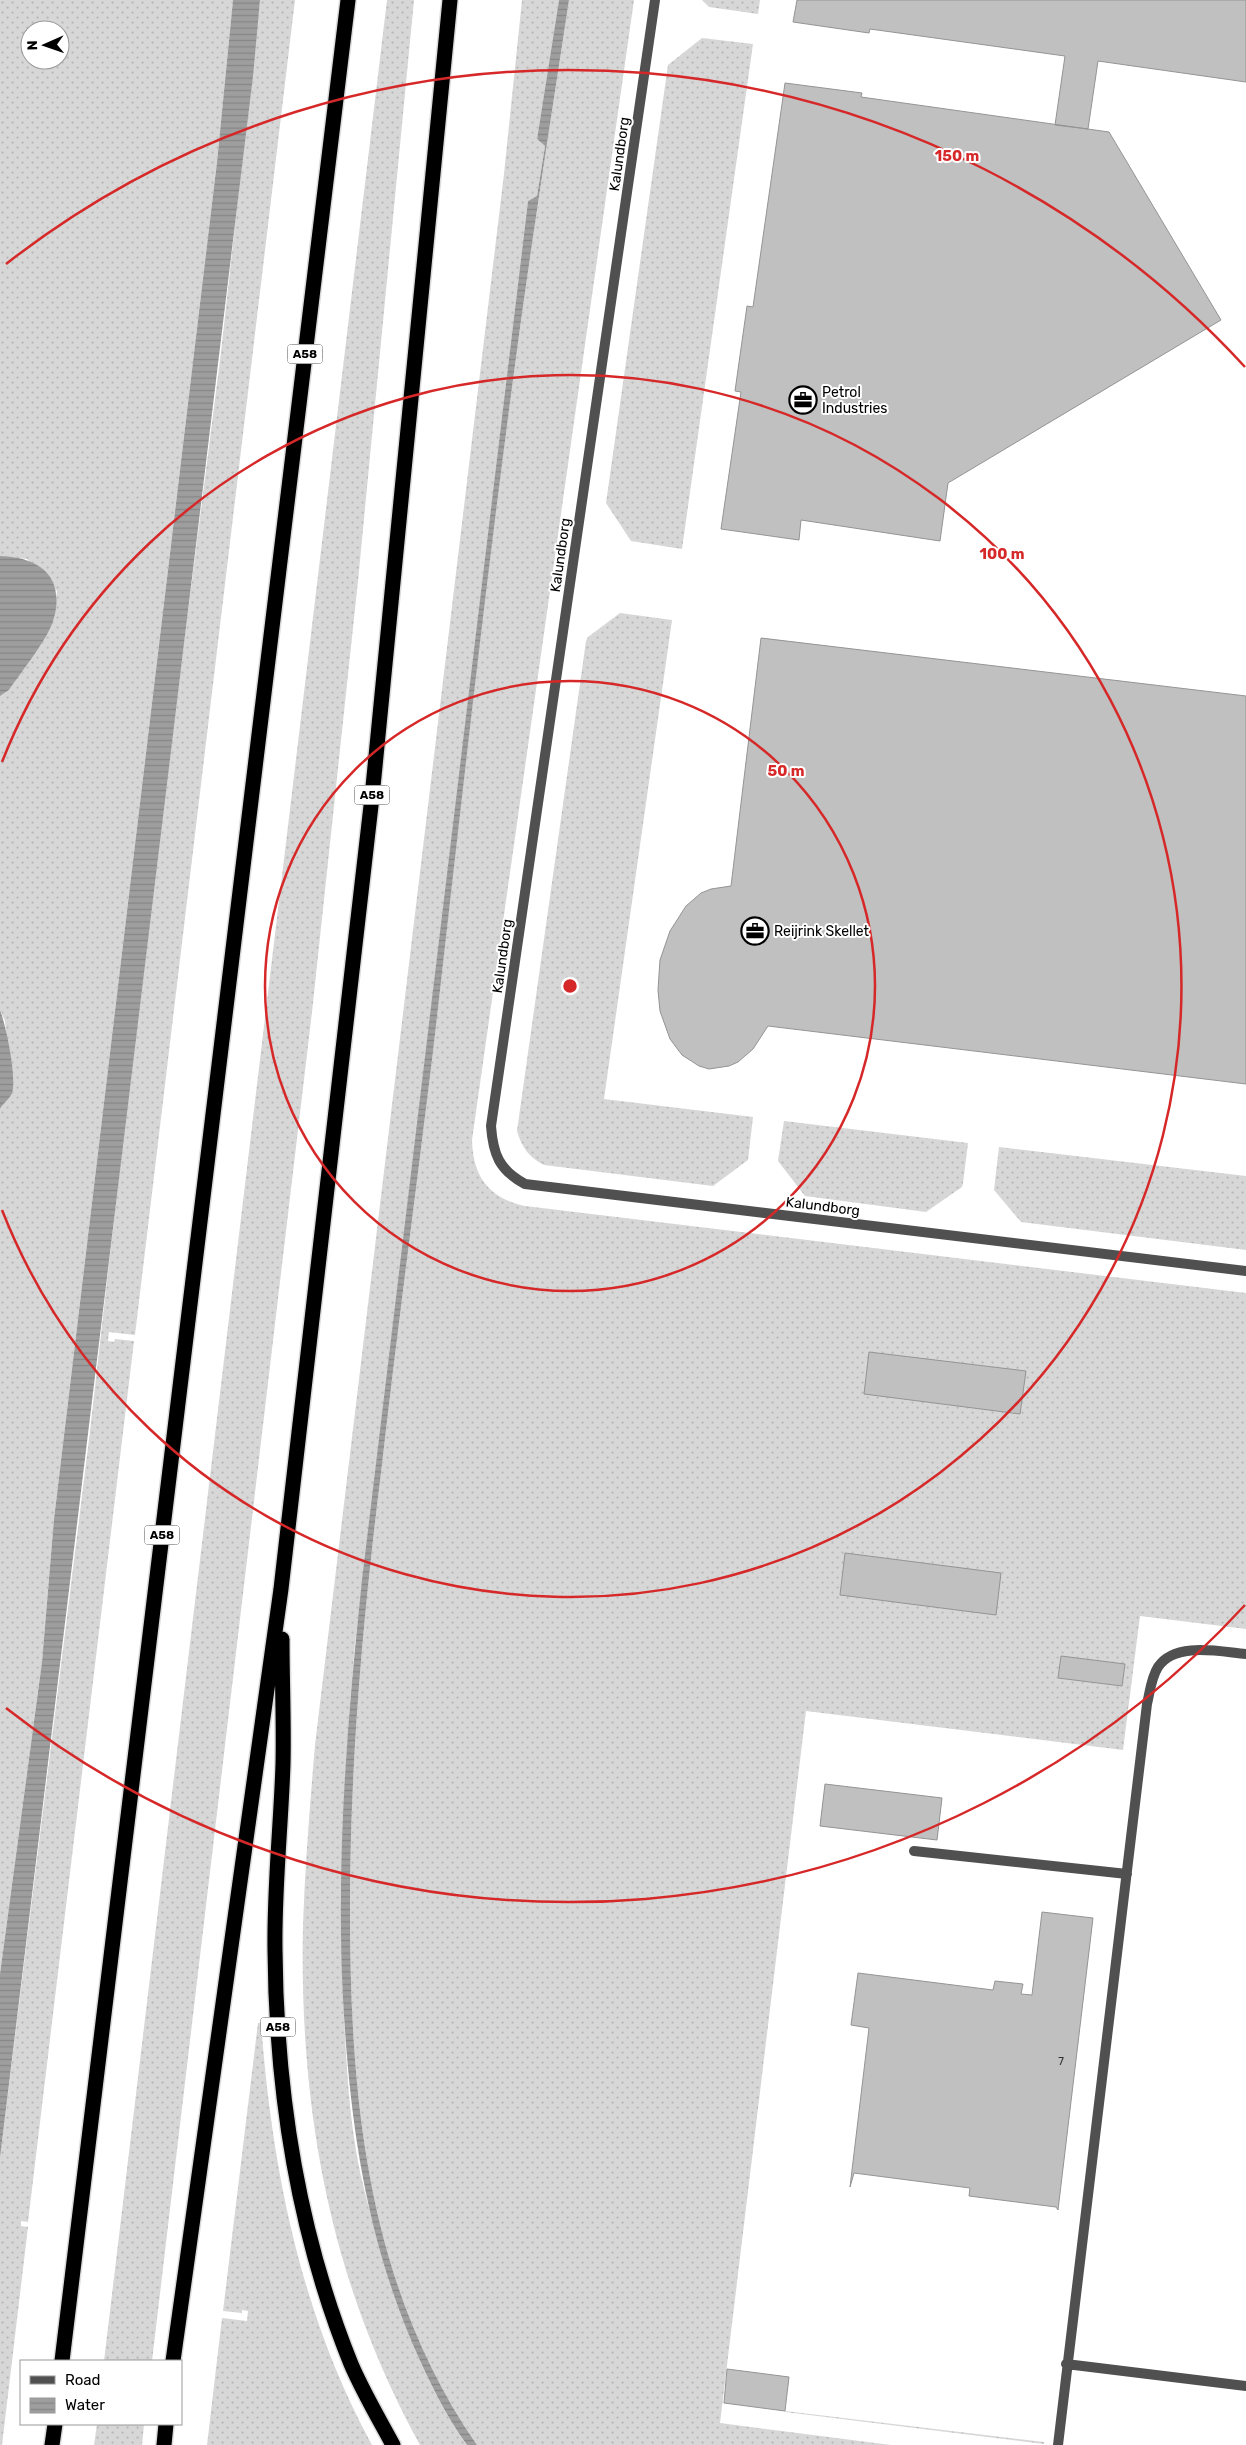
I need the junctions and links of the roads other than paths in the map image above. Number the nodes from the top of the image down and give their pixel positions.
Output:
1 (348, 0) edge
2 (450, 0) edge
3 (655, 0) edge
4 (1246, 1271) edge
5 (281, 1590) junction
6 (1246, 1654) edge
7 (914, 1851) dead end
8 (1127, 1874) junction
9 (62, 2360) edge
10 (174, 2360) edge
11 (1066, 2364) junction
12 (1246, 2386) edge
13 (55, 2425) edge
14 (166, 2425) edge
15 (52, 2445) edge
16 (164, 2445) edge
17 (393, 2445) edge
18 (1058, 2445) edge

1 - 9 highway, A58
2 - 5 highway, A58
3 - 4 street, Kalundborg
5 - 10 highway, A58
5 - 17 highway, A58
6 - 8 street
7 - 8 street
8 - 11 street
11 - 12 street
11 - 18 street
13 - 15 highway
14 - 16 highway

